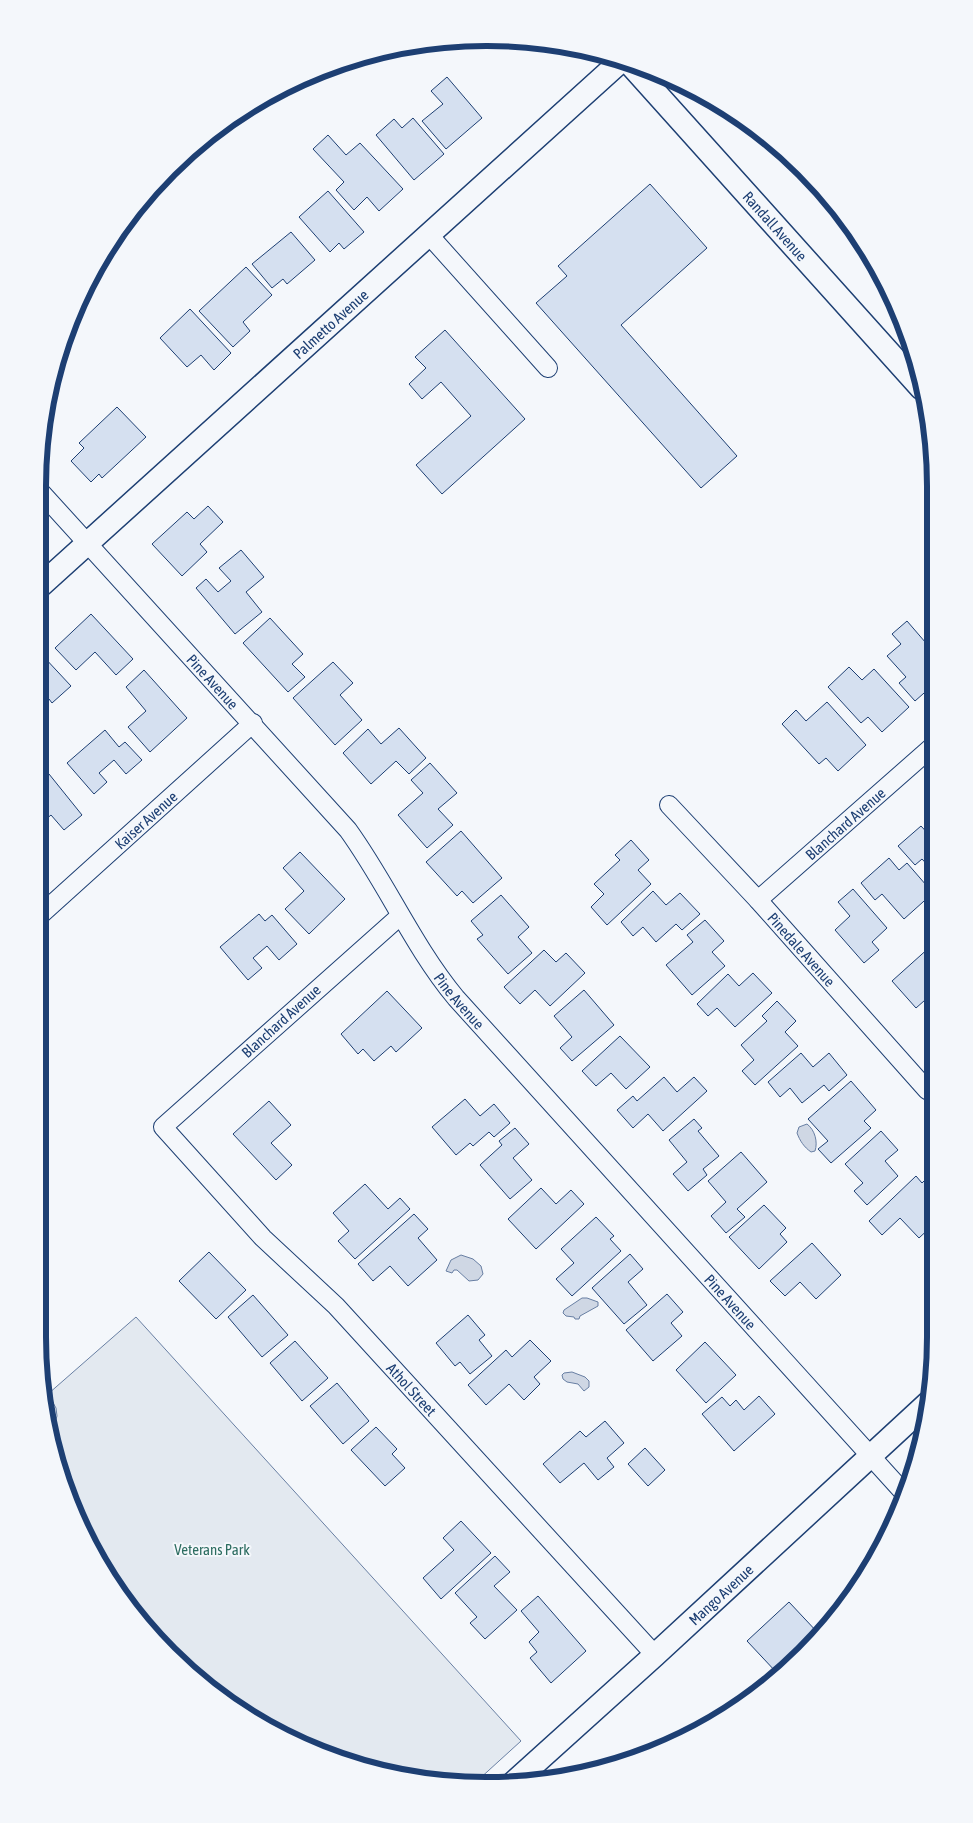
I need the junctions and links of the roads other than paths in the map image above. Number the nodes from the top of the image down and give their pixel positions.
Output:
1 (615, 66) edge
2 (639, 74) edge
3 (429, 235) junction
4 (548, 368) dead end
5 (913, 380) edge
6 (46, 498) edge
7 (88, 544) junction
8 (46, 581) edge
9 (252, 723) junction
10 (927, 751) edge
11 (669, 805) dead end
12 (758, 900) junction
13 (46, 910) edge
14 (400, 916) junction
15 (927, 1090) edge
16 (163, 1127) joint
17 (920, 1410) edge
18 (870, 1455) junction
19 (899, 1488) edge
20 (655, 1655) junction
21 (522, 1775) edge

1 - 3 street, Palmetto Avenue
2 - 5 street, Randall Avenue
3 - 4 street
3 - 7 street, Palmetto Avenue
6 - 7 street, Pine Avenue
7 - 8 street, Palmetto Avenue
7 - 9 street, Pine Avenue
9 - 13 street, Kaiser Avenue
9 - 14 street, Pine Avenue
10 - 12 street, Blanchard Avenue
11 - 12 street, Pinedale Avenue
12 - 15 street, Pinedale Avenue
14 - 16 street, Blanchard Avenue
14 - 18 street, Pine Avenue
16 - 20 street, Athol Street
17 - 18 street, Mango Avenue
18 - 19 street, Pine Avenue
18 - 20 street, Mango Avenue
20 - 21 street, Mango Avenue

